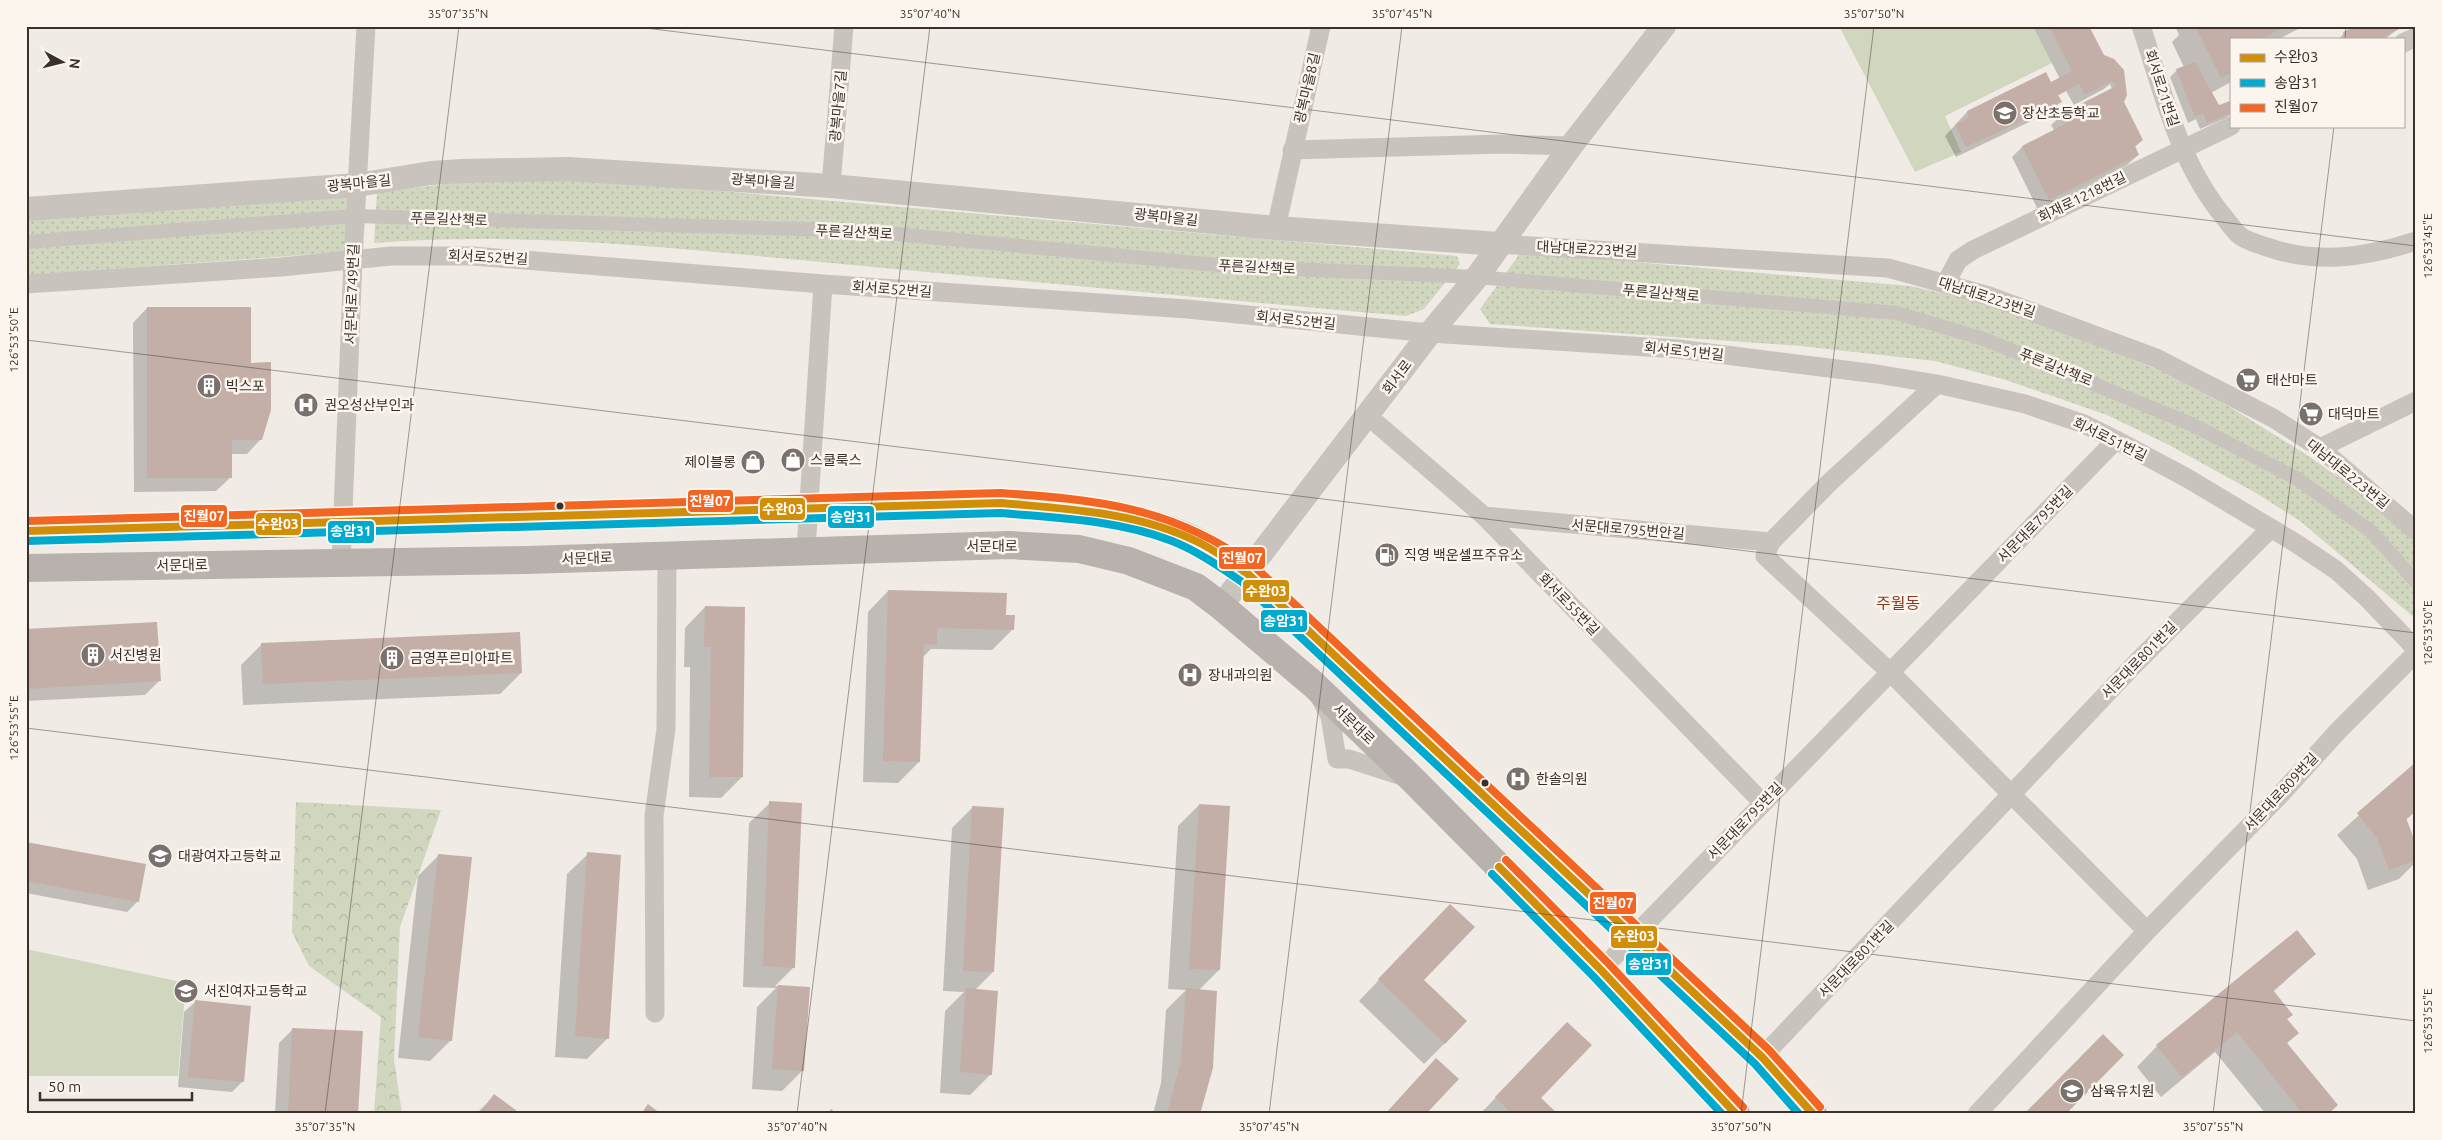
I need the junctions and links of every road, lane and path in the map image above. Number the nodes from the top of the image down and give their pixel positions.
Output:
1 (366, 26) edge
2 (844, 26) edge
3 (1315, 26) edge
4 (1321, 26) edge
5 (1664, 26) edge
6 (2141, 26) edge
7 (2416, 37) edge
8 (2404, 43) edge
9 (2230, 126) edge
10 (1571, 146) junction
11 (1292, 150) junction
12 (2182, 150) junction
13 (357, 185) junction
14 (832, 186) junction
15 (26, 209) edge
16 (355, 216) junction
17 (1276, 228) junction
18 (2416, 241) edge
19 (26, 242) edge
20 (1499, 244) junction
21 (353, 260) junction
22 (1477, 277) junction
23 (1946, 283) junction
24 (26, 284) edge
25 (823, 284) junction
26 (1430, 333) junction
27 (1937, 384) junction
28 (2416, 401) edge
29 (1368, 416) junction
30 (2116, 440) junction
31 (2320, 448) junction
32 (808, 508) junction
33 (1484, 516) junction
34 (343, 523) junction
35 (2270, 529) junction
36 (2416, 530) edge
37 (26, 531) edge
38 (1772, 542) junction
39 (806, 550) junction
40 (667, 554) junction
41 (341, 563) junction
42 (26, 568) edge
43 (1248, 574) junction
44 (2416, 582) edge
45 (1221, 606) junction
46 (2416, 649) edge
47 (2416, 653) edge
48 (1891, 673) junction
49 (1313, 684) junction
50 (1412, 779) junction
51 (2012, 795) junction
52 (1762, 802) junction
53 (2147, 931) junction
54 (1635, 937) junction
55 (1601, 970) junction
56 (655, 1013) dead end
57 (1762, 1057) junction
58 (1736, 1114) edge
59 (1813, 1114) edge
60 (1977, 1114) edge

1 - 13 street, 서문대로749번길
2 - 14 street, 광복마을7길
3 - 4 street
4 - 11 street, 광복마을8길
5 - 10 street, 회서로
6 - 12 street, 회서로21번길
7 - 8 street
9 - 12 street, 회재로1218번길
10 - 11 street
10 - 20 street, 회서로
11 - 17 street, 광복마을8길
12 - 18 street, 회서로21번길
12 - 23 street, 회재로1218번길
13 - 14 street, 광복마을길
13 - 15 street, 광복마을길
13 - 16 street, 서문대로749번길
14 - 17 street, 광복마을길
16 - 19 street, 푸른길산책로
16 - 21 street, 서문대로749번길
16 - 22 street, 푸른길산책로
17 - 20 street, 광복마을길
20 - 22 street, 회서로
20 - 23 street, 대남대로223번길
21 - 24 street, 회서로52번길
21 - 25 street, 회서로52번길
21 - 34 street, 서문대로749번길
22 - 26 street, 회서로
22 - 44 street, 푸른길산책로
23 - 31 street, 대남대로223번길
25 - 26 street, 회서로52번길
25 - 32 street
26 - 27 street, 회서로51번길
26 - 29 street, 회서로
27 - 30 street, 회서로51번길
27 - 38 street
28 - 31 street
29 - 33 street, 회서로55번길
29 - 43 street, 회서로
30 - 35 street, 회서로51번길
30 - 48 street, 서문대로795번길
31 - 36 street, 대남대로223번길
32 - 34 main road
32 - 39 street
32 - 43 main road
33 - 38 street, 서문대로795번안길
33 - 52 street, 회서로55번길
34 - 37 main road
34 - 41 street, 서문대로749번길
35 - 46 street
35 - 51 street, 서문대로801번길
38 - 48 street
39 - 40 main road, 서문대로
39 - 45 main road, 서문대로
40 - 41 main road, 서문대로
40 - 56 street
41 - 42 main road, 서문대로
43 - 45 street, 회서로
43 - 54 main road
45 - 49 main road, 서문대로
47 - 53 street, 서문대로809번길
48 - 51 street
48 - 52 street, 서문대로795번길
49 - 50 main road, 서문대로
49 - 50 street
50 - 55 main road, 서문대로
51 - 53 street
51 - 57 street, 서문대로801번길
52 - 54 street, 서문대로795번길
53 - 60 street, 서문대로809번길
54 - 55 street, 서문대로795번길
54 - 57 main road
55 - 58 main road, 서문대로
57 - 59 main road

